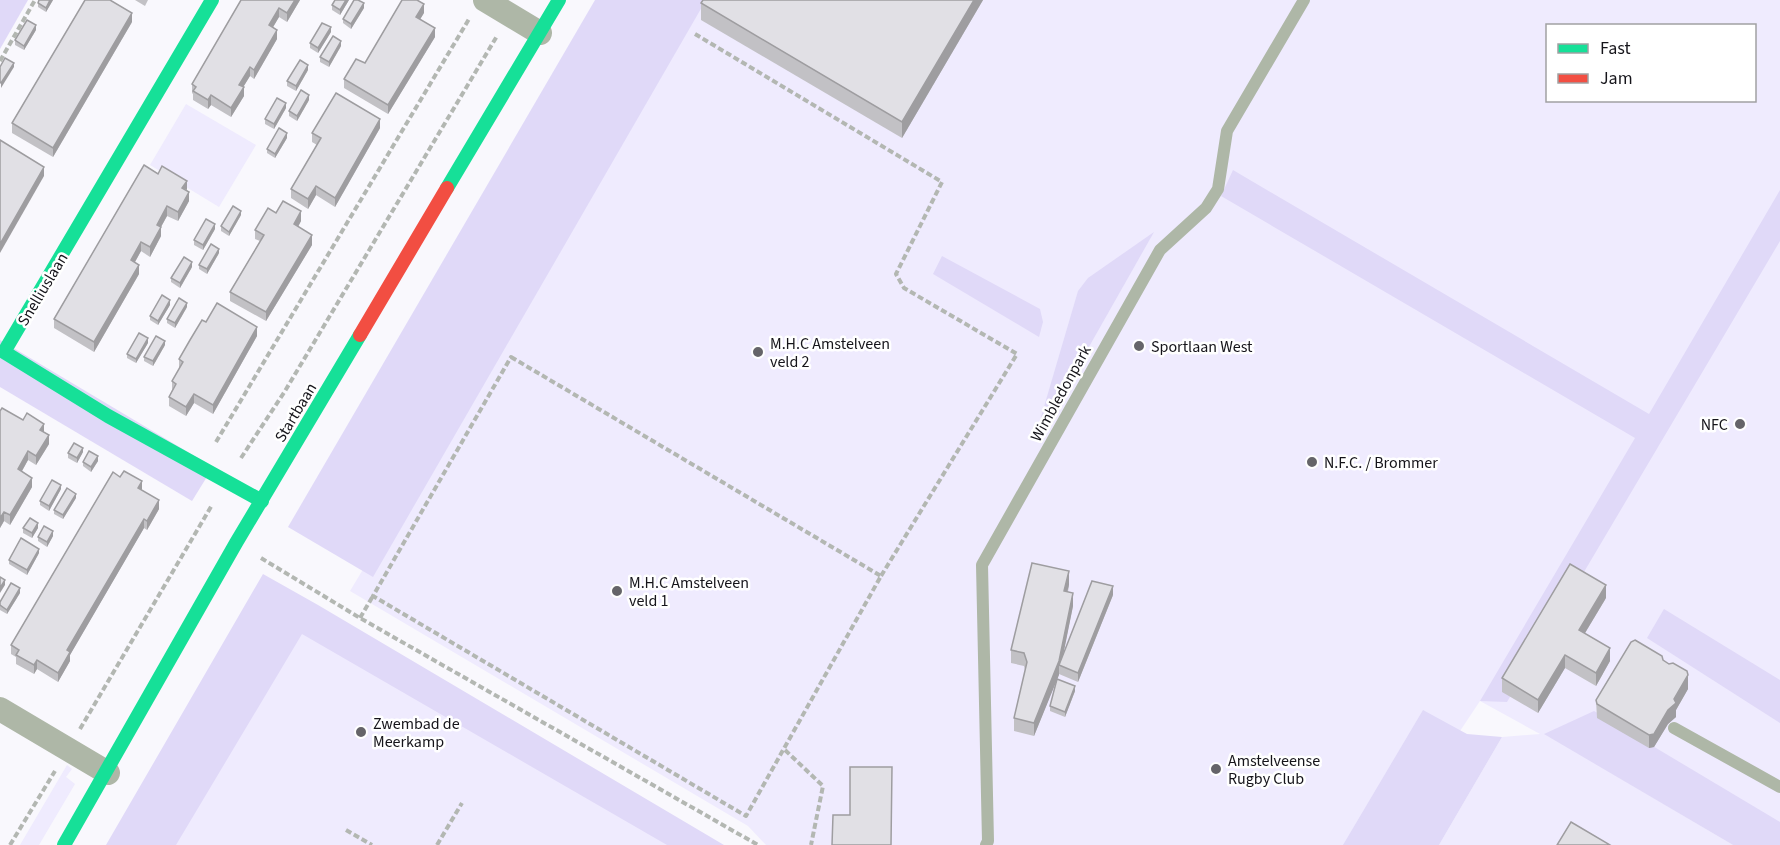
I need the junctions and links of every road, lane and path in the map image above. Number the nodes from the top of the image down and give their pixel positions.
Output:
1 (35, 0) edge
2 (212, 0) edge
3 (560, 0) edge
4 (1304, 0) edge
5 (480, 5) edge
6 (509, 15) junction
7 (540, 33) junction
8 (694, 34) dead end
9 (0, 61) edge
10 (2, 356) edge
11 (201, 467) junction
12 (226, 480) junction
13 (262, 501) junction
14 (236, 543) junction
15 (881, 576) junction
16 (373, 596) junction
17 (360, 618) junction
18 (0, 709) edge
19 (1674, 728) dead end
20 (68, 749) junction
21 (785, 750) junction
22 (108, 772) junction
23 (1780, 788) edge
24 (462, 803) dead end
25 (346, 830) dead end
26 (10, 845) edge
27 (64, 845) edge
28 (372, 845) edge
29 (437, 845) edge
30 (758, 845) edge
31 (811, 845) edge
32 (986, 845) edge

1 - 9 path
2 - 10 street, Snelliuslaan
3 - 7 street, Startbaan
4 - 32 lane, Wimbledonpark
5 - 6 street
5 - 11 path
6 - 7 street
6 - 12 path
7 - 13 street, Startbaan
8 - 15 path
10 - 11 street, Snelliuslaan
11 - 12 street, Snelliuslaan
12 - 13 street, Snelliuslaan
12 - 20 path
13 - 14 street, Startbaan
14 - 17 path
14 - 22 street, Startbaan
15 - 16 path
15 - 21 path
16 - 17 path
16 - 21 path
17 - 30 path
18 - 20 street
19 - 23 lane
20 - 22 street
20 - 26 path
21 - 31 path
22 - 27 street, Startbaan
24 - 29 path
25 - 28 path

